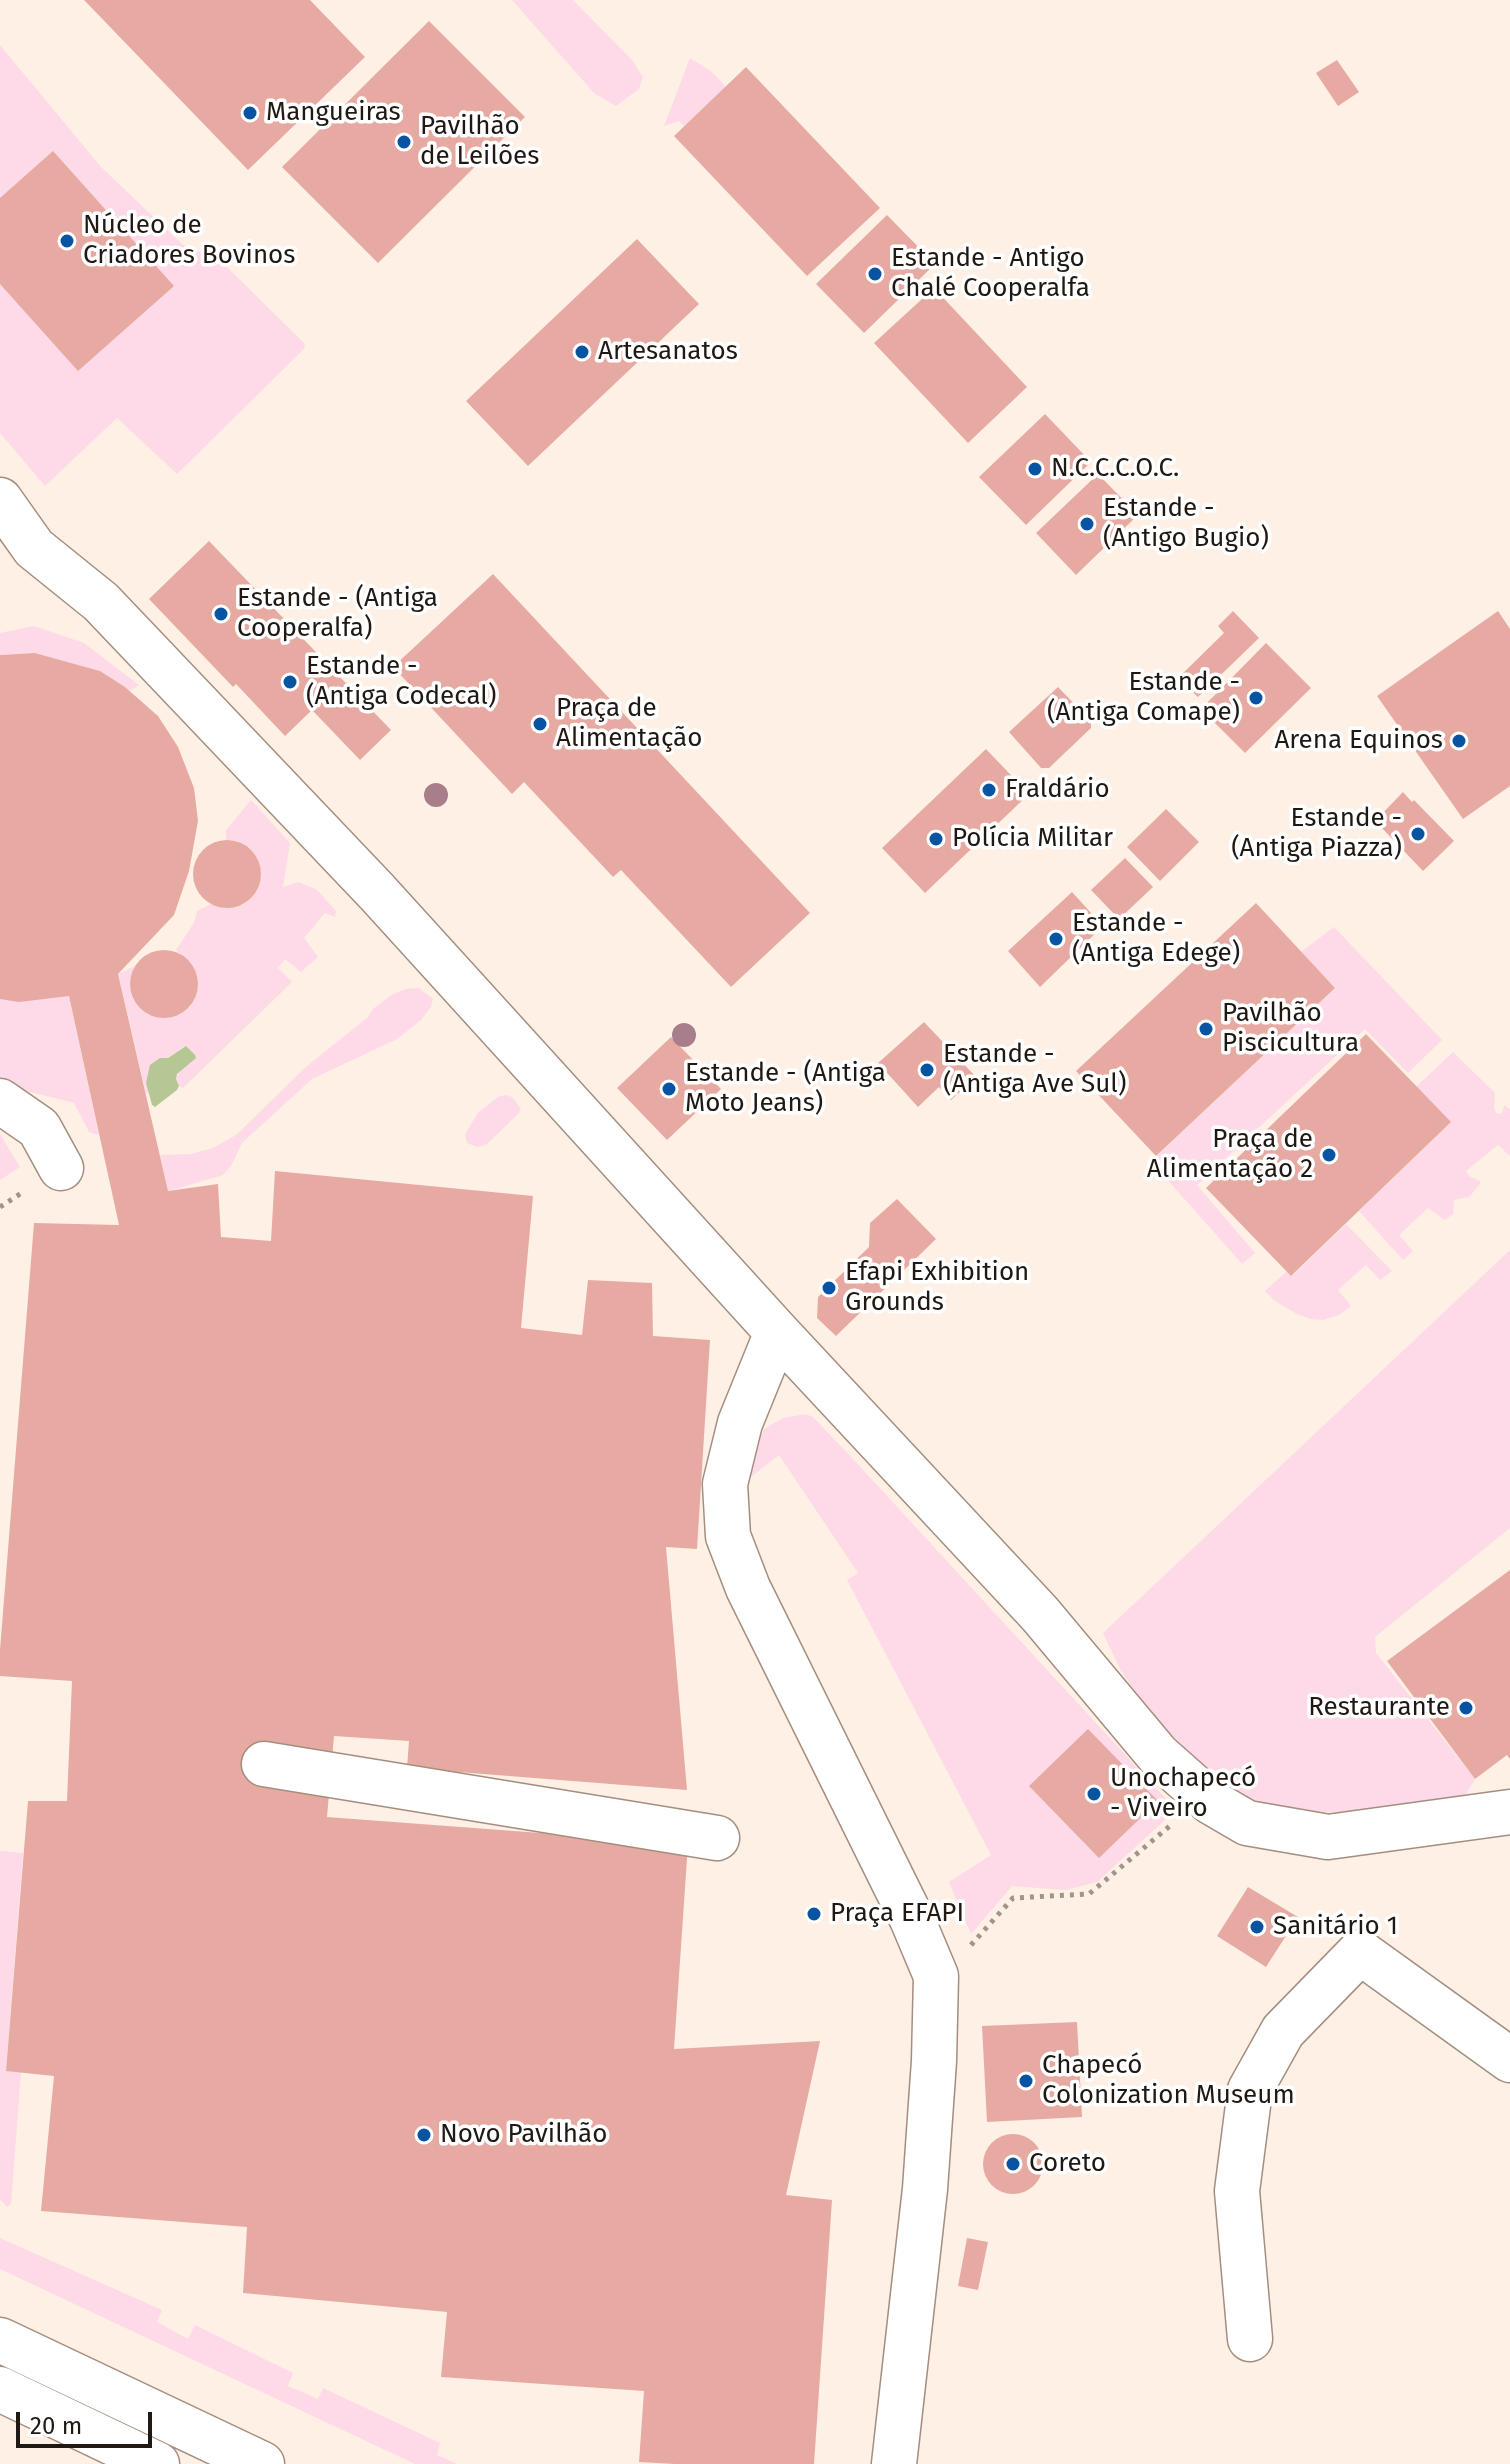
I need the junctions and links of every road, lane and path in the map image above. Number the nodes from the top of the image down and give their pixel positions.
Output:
1 (0, 500) edge
2 (0, 1101) edge
3 (61, 1168) dead end
4 (777, 1332) junction
5 (264, 1764) dead end
6 (1202, 1793) junction
7 (1510, 1812) edge
8 (717, 1838) dead end
9 (931, 1965) junction
10 (1510, 2060) edge
11 (1250, 2339) dead end
12 (0, 2340) edge
13 (0, 2389) edge
14 (157, 2464) edge
15 (262, 2464) edge
16 (894, 2464) edge

1 - 4 main road
2 - 3 main road
4 - 6 main road
4 - 9 main road
5 - 8 main road
6 - 7 main road
6 - 9 path
9 - 16 main road
10 - 11 main road
12 - 15 main road
13 - 14 main road

